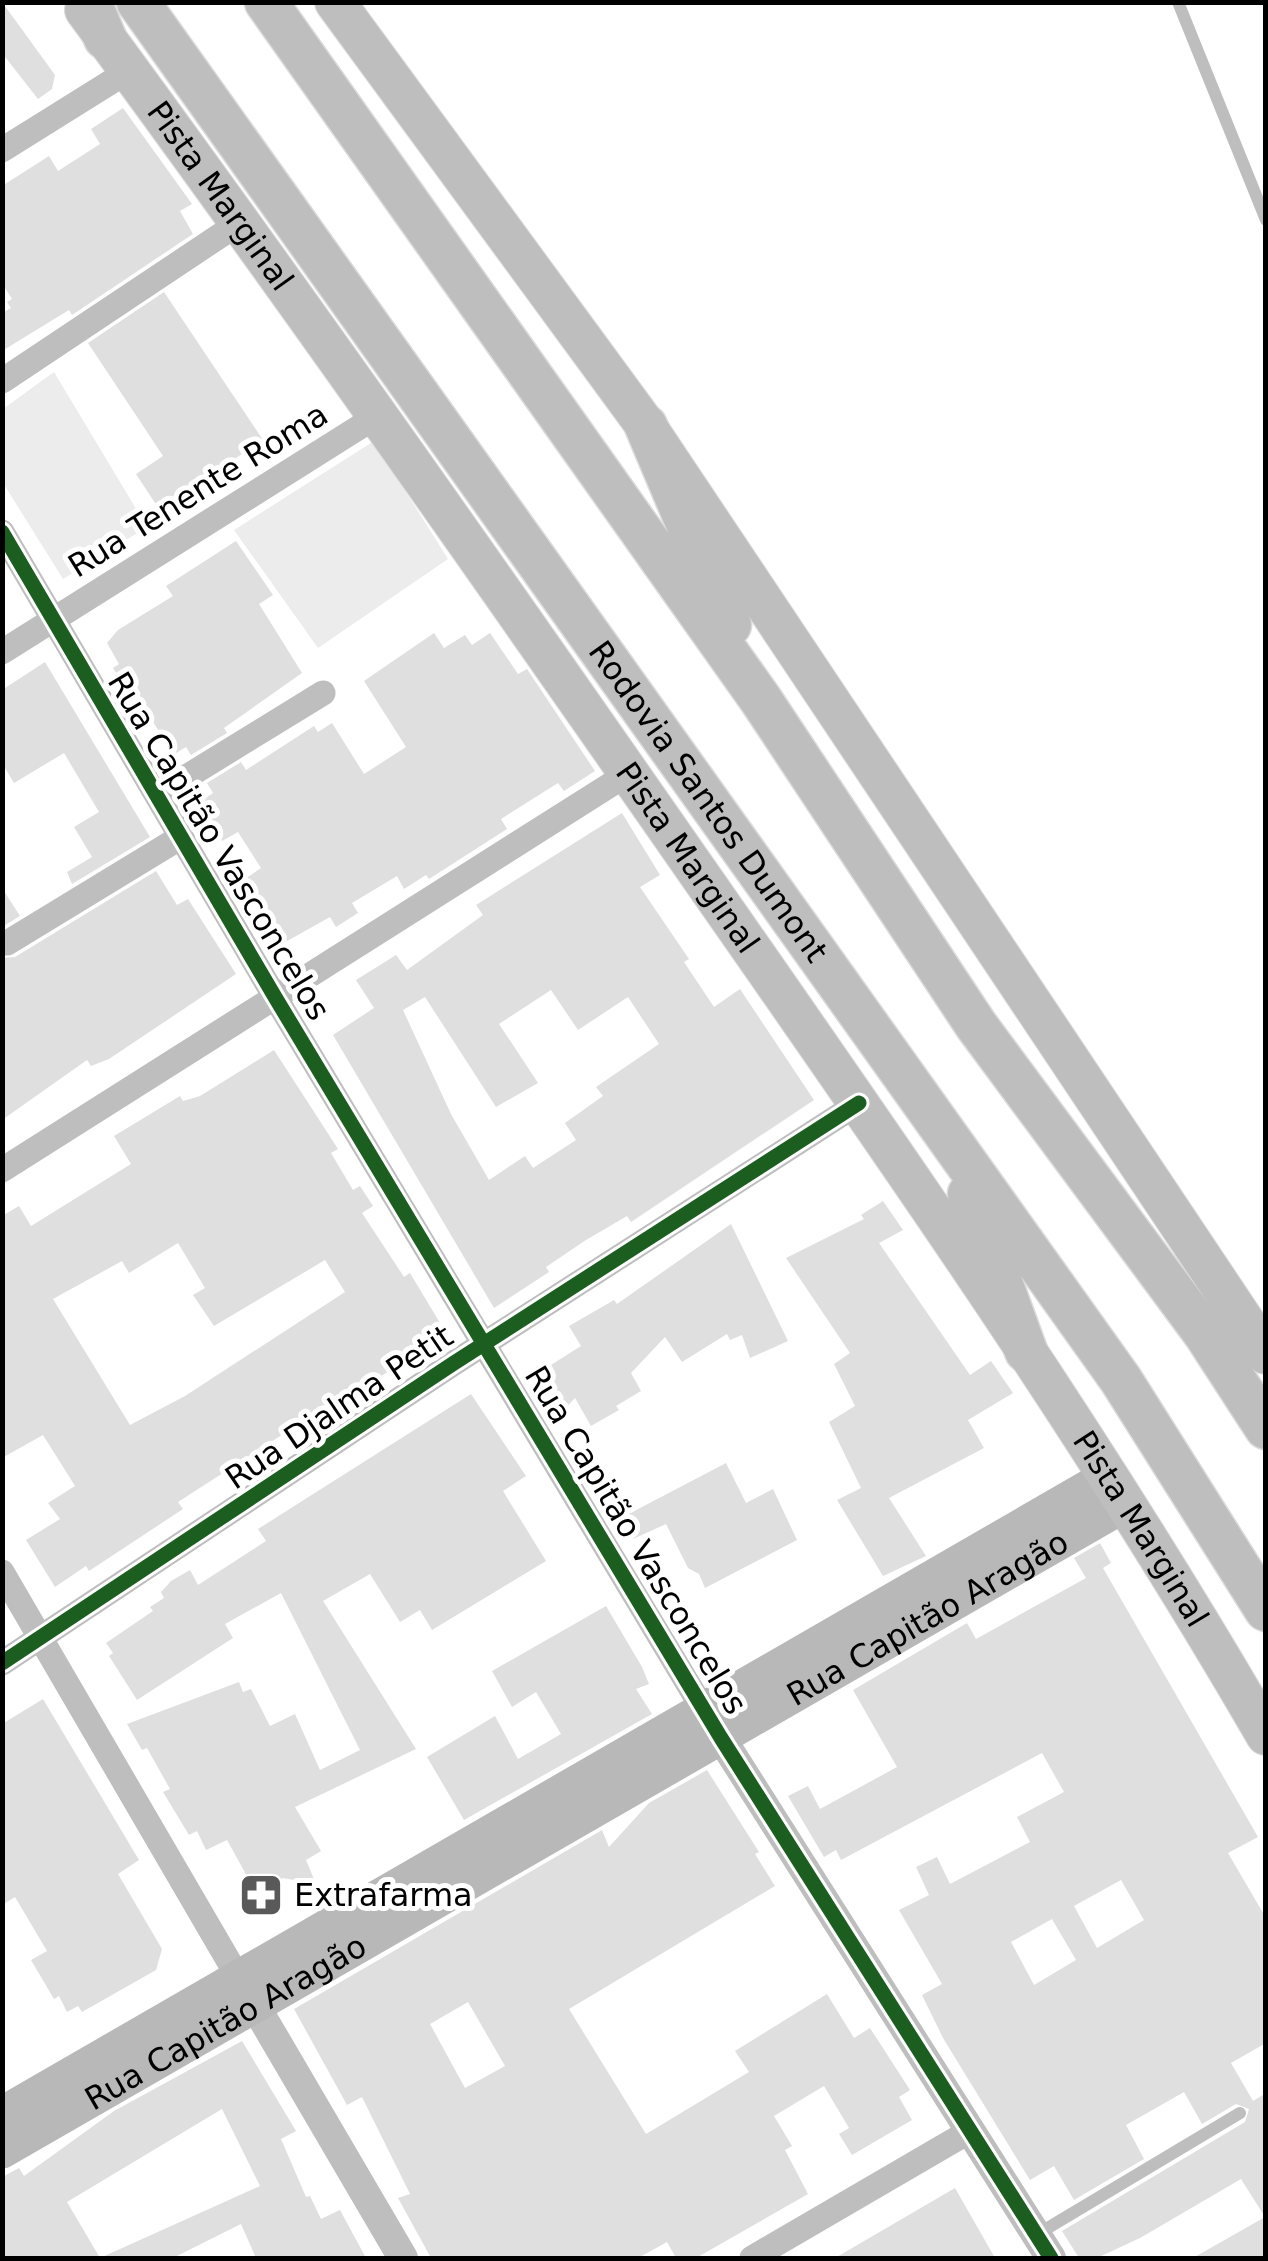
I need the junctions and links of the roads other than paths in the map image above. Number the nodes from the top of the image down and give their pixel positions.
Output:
1 (79, 2) edge
2 (138, 2) edge
3 (266, 2) edge
4 (336, 2) edge
5 (1178, 2) edge
6 (108, 37) edge
7 (2, 150) edge
8 (1266, 220) edge
9 (239, 223) junction
10 (2, 382) edge
11 (377, 416) junction
12 (646, 426) junction
13 (2, 532) edge
14 (54, 620) junction
15 (2, 652) edge
16 (324, 693) dead end
17 (761, 700) junction
18 (629, 773) junction
19 (157, 795) junction
20 (182, 837) junction
21 (7, 943) dead end
22 (275, 997) junction
23 (859, 1103) junction
24 (950, 1142) junction
25 (2, 1170) edge
26 (486, 1342) junction
27 (1026, 1351) junction
28 (1266, 1354) edge
29 (1266, 1428) edge
30 (1117, 1490) junction
31 (2, 1572) edge
32 (1266, 1610) edge
33 (42, 1638) junction
34 (2, 1663) edge
35 (702, 1708) junction
36 (1266, 1735) edge
37 (721, 1738) junction
38 (247, 1992) junction
39 (2, 2114) edge
40 (1240, 2114) dead end
41 (970, 2131) junction
42 (2, 2152) edge
43 (1044, 2247) edge
44 (403, 2258) edge
45 (752, 2258) edge

1 - 6 main road, Pista Marginal
2 - 24 highway, Rodovia Santos Dumont
3 - 17 highway
4 - 12 main road
5 - 8 lane
6 - 7 street
6 - 9 main road, Pista Marginal
9 - 10 street
9 - 11 main road, Pista Marginal
11 - 14 street, Rua Tenente Roma
11 - 18 main road, Pista Marginal
12 - 17 highway
12 - 28 main road
13 - 14 street, Rua Capitão Vasconcelos
14 - 15 street, Rua Tenente Roma
14 - 19 street, Rua Capitão Vasconcelos
16 - 19 street
17 - 29 highway
18 - 22 street
18 - 23 main road, Pista Marginal
19 - 20 street, Rua Capitão Vasconcelos
20 - 21 street
20 - 22 street, Rua Capitão Vasconcelos
22 - 25 street
22 - 26 street, Rua Capitão Vasconcelos
23 - 26 street, Rua Djalma Petit
23 - 27 main road, Pista Marginal
24 - 27 highway
24 - 32 highway, Rodovia Santos Dumont
26 - 33 street, Rua Djalma Petit
26 - 35 street, Rua Capitão Vasconcelos
27 - 30 main road, Pista Marginal
30 - 35 main road, Rua Capitão Aragão
30 - 36 main road, Pista Marginal
30 - 37 main road, Rua Capitão Aragão
31 - 33 street
33 - 34 street, Rua Djalma Petit
33 - 38 street
35 - 37 street, Rua Capitão Vasconcelos
35 - 38 main road, Rua Capitão Aragão
37 - 38 main road, Rua Capitão Aragão
37 - 41 street, Rua Capitão Vasconcelos
38 - 39 main road, Rua Capitão Aragão
38 - 42 main road, Rua Capitão Aragão
38 - 44 street
40 - 43 lane
41 - 43 street, Rua Capitão Vasconcelos
41 - 45 street

